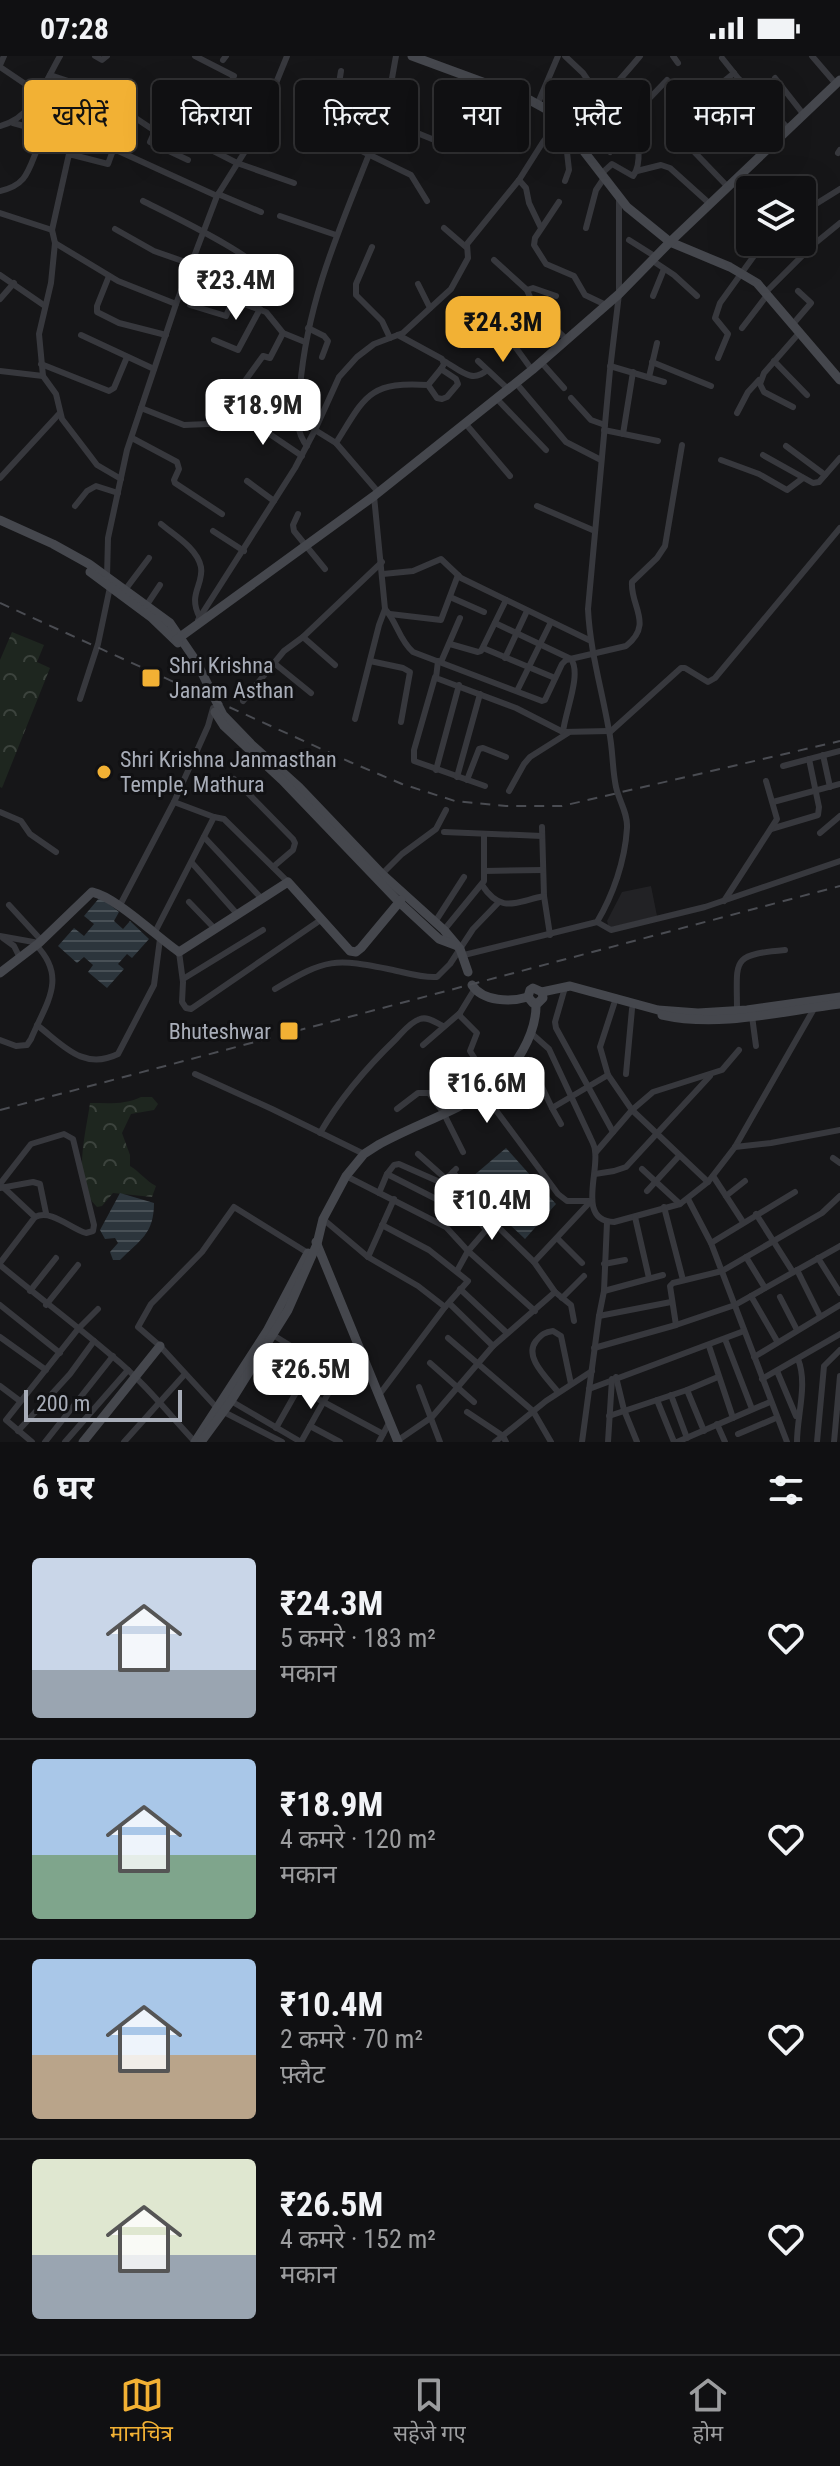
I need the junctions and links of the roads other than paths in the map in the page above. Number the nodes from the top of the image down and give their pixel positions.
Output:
1 (4, 56) edge
2 (60, 56) edge
3 (95, 56) edge
4 (107, 56) edge
5 (195, 56) edge
6 (287, 56) edge
7 (396, 56) edge
8 (412, 56) edge
9 (558, 56) edge
10 (565, 56) edge
11 (640, 56) edge
12 (812, 56) edge
13 (722, 58) dead end
14 (0, 66) edge
15 (341, 71) dead end
16 (734, 73) junction
17 (50, 75) junction
18 (775, 78) dead end
19 (47, 80) edge
20 (65, 80) edge
21 (232, 80) edge
22 (277, 80) edge
23 (391, 80) edge
24 (588, 80) edge
25 (621, 80) edge
26 (666, 81) edge
27 (24, 84) edge
28 (837, 86) edge
29 (650, 98) edge
30 (538, 103) junction
31 (545, 108) edge
32 (24, 112) edge
33 (804, 115) junction
34 (136, 118) edge
35 (12, 123) junction
36 (0, 126) edge
37 (789, 129) junction
38 (545, 139) edge
39 (36, 152) edge
40 (113, 152) edge
41 (121, 152) edge
42 (215, 152) edge
43 (244, 152) edge
44 (567, 152) edge
45 (585, 152) edge
46 (638, 152) edge
47 (368, 153) junction
48 (69, 154) junction
49 (188, 160) dead end
50 (237, 163) junction
51 (637, 171) junction
52 (603, 176) junction
53 (519, 180) junction
54 (565, 181) dead end
55 (294, 183) dead end
56 (728, 187) junction
57 (840, 189) edge
58 (0, 191) edge
59 (218, 195) junction
60 (619, 198) junction
61 (143, 201) dead end
62 (427, 201) dead end
63 (559, 202) dead end
64 (710, 204) junction
65 (816, 204) edge
66 (261, 212) dead end
67 (0, 213) edge
68 (280, 216) dead end
69 (840, 223) edge
70 (444, 228) dead end
71 (541, 228) junction
72 (586, 228) dead end
73 (115, 229) dead end
74 (52, 230) junction
75 (203, 234) junction
76 (336, 235) junction
77 (629, 240) dead end
78 (670, 242) junction
79 (55, 243) junction
80 (372, 247) dead end
81 (466, 247) junction
82 (754, 256) edge
83 (654, 259) junction
84 (494, 260) dead end
85 (191, 264) junction
86 (664, 269) junction
87 (742, 273) junction
88 (0, 275) edge
89 (109, 276) junction
90 (14, 283) junction
91 (418, 284) dead end
92 (527, 290) junction
93 (798, 291) dead end
94 (767, 293) junction
95 (619, 294) junction
96 (182, 295) dead end
97 (556, 296) dead end
98 (653, 296) dead end
99 (697, 296) dead end
100 (0, 299) edge
101 (176, 304) junction
102 (606, 305) junction
103 (45, 306) junction
104 (256, 308) junction
105 (430, 308) junction
106 (308, 328) junction
107 (742, 328) dead end
108 (797, 328) junction
109 (491, 329) dead end
110 (283, 333) junction
111 (81, 335) dead end
112 (166, 335) junction
113 (394, 336) junction
114 (214, 340) dead end
115 (567, 340) junction
116 (305, 342) junction
117 (657, 343) dead end
118 (127, 357) junction
119 (322, 357) dead end
120 (718, 358) dead end
121 (444, 361) junction
122 (478, 361) dead end
123 (774, 361) junction
124 (541, 362) junction
125 (652, 362) junction
126 (41, 364) junction
127 (610, 366) junction
128 (154, 369) junction
129 (441, 369) junction
130 (487, 370) junction
131 (532, 370) junction
132 (0, 371) edge
133 (633, 372) junction
134 (43, 376) junction
135 (649, 377) junction
136 (761, 377) junction
137 (840, 380) edge
138 (664, 382) dead end
139 (428, 385) junction
140 (512, 386) junction
141 (711, 386) dead end
142 (564, 388) dead end
143 (807, 395) dead end
144 (496, 398) junction
145 (571, 398) dead end
146 (793, 407) dead end
147 (141, 408) junction
148 (737, 413) dead end
149 (59, 414) junction
150 (240, 414) dead end
151 (298, 414) junction
152 (465, 423) junction
153 (208, 424) dead end
154 (605, 428) junction
155 (315, 430) junction
156 (623, 434) junction
157 (132, 438) junction
158 (658, 441) dead end
159 (336, 443) junction
160 (682, 445) dead end
161 (307, 446) junction
162 (786, 446) dead end
163 (546, 450) dead end
164 (763, 455) dead end
165 (302, 456) junction
166 (840, 458) edge
167 (601, 460) junction
168 (721, 460) dead end
169 (825, 475) junction
170 (510, 476) dead end
171 (0, 478) edge
172 (803, 478) junction
173 (121, 479) junction
174 (247, 481) dead end
175 (118, 493) junction
176 (376, 494) junction
177 (274, 501) junction
178 (75, 506) dead end
179 (537, 506) dead end
180 (222, 514) dead end
181 (298, 514) dead end
182 (0, 520) edge
183 (161, 524) dead end
184 (0, 526) edge
185 (840, 528) edge
186 (213, 531) dead end
187 (595, 531) junction
188 (306, 547) junction
189 (244, 551) junction
190 (149, 558) dead end
191 (382, 562) junction
192 (325, 569) dead end
193 (383, 574) junction
194 (458, 575) junction
195 (110, 581) junction
196 (160, 585) dead end
197 (125, 590) junction
198 (450, 597) junction
199 (506, 600) junction
200 (146, 606) junction
201 (527, 611) junction
202 (387, 612) junction
203 (484, 612) dead end
204 (200, 618) junction
205 (460, 618) dead end
206 (551, 622) junction
207 (495, 623) junction
208 (191, 630) junction
209 (517, 633) junction
210 (303, 637) junction
211 (178, 638) junction
212 (589, 640) junction
213 (450, 644) junction
214 (540, 644) junction
215 (483, 648) junction
216 (592, 654) junction
217 (505, 658) junction
218 (571, 659) junction
219 (370, 661) junction
220 (440, 662) junction
221 (274, 663) junction
222 (335, 665) dead end
223 (528, 667) junction
224 (435, 677) junction
225 (555, 678) junction
226 (459, 685) junction
227 (517, 691) junction
228 (311, 693) dead end
229 (480, 694) junction
230 (80, 699) dead end
231 (243, 701) dead end
232 (213, 708) junction
233 (355, 719) dead end
234 (401, 722) dead end
235 (609, 731) junction
236 (565, 732) junction
237 (840, 751) edge
238 (823, 755) junction
239 (506, 757) dead end
240 (809, 759) junction
241 (783, 766) dead end
242 (436, 770) junction
243 (457, 777) junction
244 (234, 779) dead end
245 (467, 780) junction
246 (766, 781) dead end
247 (840, 784) edge
248 (485, 786) dead end
249 (830, 787) junction
250 (509, 791) dead end
251 (816, 791) junction
252 (174, 802) junction
253 (773, 802) junction
254 (446, 810) dead end
255 (0, 812) edge
256 (840, 816) edge
257 (214, 817) junction
258 (542, 827) dead end
259 (771, 829) junction
260 (444, 832) dead end
261 (820, 833) dead end
262 (484, 834) junction
263 (542, 836) junction
264 (204, 837) junction
265 (56, 852) dead end
266 (840, 861) edge
267 (192, 863) junction
268 (273, 867) junction
269 (543, 870) junction
270 (484, 871) junction
271 (382, 874) junction
272 (464, 877) dead end
273 (288, 882) junction
274 (482, 885) junction
275 (544, 896) junction
276 (402, 898) junction
277 (262, 899) junction
278 (724, 901) junction
279 (189, 902) dead end
280 (498, 903) junction
281 (9, 905) dead end
282 (119, 907) junction
283 (238, 915) junction
284 (322, 919) junction
285 (435, 922) junction
286 (597, 922) junction
287 (215, 929) junction
288 (263, 930) dead end
289 (444, 930) junction
290 (550, 935) junction
291 (0, 936) edge
292 (157, 936) junction
293 (39, 942) junction
294 (460, 950) junction
295 (785, 950) dead end
296 (179, 952) junction
297 (20, 958) junction
298 (468, 972) dead end
299 (0, 973) edge
300 (183, 979) junction
301 (473, 988) joint
302 (275, 989) dead end
303 (559, 990) junction
304 (840, 997) edge
305 (532, 1000) junction
306 (614, 1004) junction
307 (840, 1004) edge
308 (815, 1007) junction
309 (632, 1009) junction
310 (737, 1011) junction
311 (460, 1013) junction
312 (752, 1016) junction
313 (37, 1025) junction
314 (443, 1026) junction
315 (531, 1033) junction
316 (0, 1040) edge
317 (423, 1045) dead end
318 (756, 1046) dead end
319 (739, 1050) dead end
320 (195, 1074) dead end
321 (626, 1074) dead end
322 (711, 1074) junction
323 (608, 1075) junction
324 (541, 1085) dead end
325 (492, 1086) junction
326 (587, 1087) junction
327 (480, 1094) junction
328 (572, 1097) junction
329 (552, 1108) junction
330 (397, 1109) dead end
331 (632, 1110) junction
332 (443, 1112) junction
333 (561, 1124) dead end
334 (840, 1130) edge
335 (613, 1132) junction
336 (320, 1133) junction
337 (656, 1135) junction
338 (735, 1147) junction
339 (463, 1152) dead end
340 (596, 1152) junction
341 (364, 1154) junction
342 (418, 1154) dead end
343 (679, 1156) junction
344 (642, 1169) dead end
345 (387, 1174) junction
346 (595, 1174) junction
347 (346, 1176) junction
348 (711, 1179) junction
349 (444, 1181) junction
350 (745, 1181) dead end
351 (655, 1182) junction
352 (1, 1186) edge
353 (647, 1191) dead end
354 (795, 1192) dead end
355 (379, 1193) junction
356 (726, 1196) junction
357 (840, 1197) edge
358 (394, 1199) junction
359 (688, 1199) junction
360 (591, 1201) junction
361 (680, 1204) junction
362 (448, 1205) dead end
363 (664, 1207) junction
364 (46, 1213) junction
365 (756, 1214) junction
366 (35, 1217) junction
367 (635, 1217) junction
368 (493, 1222) junction
369 (607, 1222) junction
370 (743, 1222) junction
371 (321, 1224) junction
372 (382, 1225) junction
373 (486, 1229) junction
374 (558, 1239) junction
375 (316, 1241) junction
376 (773, 1241) junction
377 (711, 1243) junction
378 (840, 1246) edge
379 (468, 1251) junction
380 (308, 1253) junction
381 (368, 1257) junction
382 (746, 1257) junction
383 (56, 1258) dead end
384 (818, 1258) junction
385 (625, 1260) dead end
386 (534, 1262) junction
387 (582, 1263) dead end
388 (0, 1264) edge
389 (604, 1264) junction
390 (78, 1265) dead end
391 (457, 1271) junction
392 (722, 1271) junction
393 (795, 1271) junction
394 (663, 1275) dead end
395 (584, 1276) dead end
396 (649, 1278) junction
397 (683, 1280) junction
398 (765, 1288) junction
399 (460, 1289) junction
400 (30, 1291) junction
401 (604, 1291) junction
402 (555, 1292) junction
403 (840, 1293) edge
404 (751, 1296) junction
405 (780, 1297) dead end
406 (562, 1298) junction
407 (671, 1302) junction
408 (0, 1305) edge
409 (46, 1305) junction
410 (447, 1305) junction
411 (735, 1305) junction
412 (840, 1305) edge
413 (98, 1309) dead end
414 (535, 1311) junction
415 (599, 1316) junction
416 (820, 1316) junction
417 (574, 1321) dead end
418 (676, 1325) junction
419 (78, 1329) junction
420 (797, 1330) junction
421 (744, 1331) junction
422 (507, 1333) junction
423 (840, 1334) edge
424 (273, 1335) junction
425 (448, 1338) dead end
426 (1, 1339) edge
427 (725, 1339) junction
428 (94, 1341) junction
429 (777, 1341) junction
430 (357, 1342) junction
431 (160, 1346) junction
432 (493, 1346) junction
433 (709, 1346) junction
434 (594, 1348) junction
435 (840, 1350) edge
436 (60, 1353) junction
437 (113, 1356) junction
438 (754, 1357) junction
439 (798, 1359) junction
440 (430, 1363) dead end
441 (253, 1364) junction
442 (477, 1364) junction
443 (46, 1370) junction
444 (592, 1371) junction
445 (777, 1371) junction
446 (333, 1372) dead end
447 (132, 1374) junction
448 (185, 1374) junction
449 (840, 1376) edge
450 (718, 1377) junction
451 (614, 1378) junction
452 (762, 1379) junction
453 (571, 1384) junction
454 (0, 1386) edge
455 (419, 1387) dead end
456 (456, 1387) junction
457 (298, 1389) junction
458 (589, 1389) junction
459 (687, 1390) junction
460 (558, 1392) junction
461 (379, 1395) junction
462 (671, 1395) junction
463 (657, 1400) junction
464 (20, 1401) junction
465 (231, 1401) junction
466 (324, 1401) junction
467 (474, 1402) dead end
468 (770, 1402) junction
469 (159, 1403) junction
470 (220, 1409) junction
471 (752, 1409) junction
472 (624, 1410) junction
473 (533, 1411) junction
474 (467, 1412) dead end
475 (609, 1416) junction
476 (432, 1417) junction
477 (3, 1418) edge
478 (733, 1418) junction
479 (776, 1418) junction
480 (797, 1420) junction
481 (390, 1421) junction
482 (717, 1424) junction
483 (310, 1426) junction
484 (276, 1428) junction
485 (18, 1431) junction
486 (704, 1431) junction
487 (383, 1434) junction
488 (738, 1434) dead end
489 (687, 1438) junction
490 (504, 1439) edge
491 (202, 1441) edge
492 (397, 1441) edge
493 (784, 1441) edge
494 (32, 1442) edge
495 (45, 1442) edge
496 (65, 1442) edge
497 (83, 1442) edge
498 (124, 1442) edge
499 (282, 1442) edge
500 (301, 1442) edge
501 (340, 1442) edge
502 (379, 1442) edge
503 (440, 1442) edge
504 (495, 1442) edge
505 (551, 1442) edge
506 (582, 1442) edge
507 (608, 1442) edge
508 (637, 1442) edge
509 (675, 1442) edge
510 (725, 1442) edge
511 (797, 1442) edge
512 (817, 1442) edge
513 (834, 1442) edge

1 - 14 street
2 - 17 street
3 - 4 street
5 - 21 street
6 - 22 street
7 - 23 street
8 - 30 main road
9 - 30 street
10 - 24 street
11 - 25 street
12 - 28 street
13 - 16 street
14 - 27 street
15 - 47 street
16 - 37 street
16 - 56 street
17 - 19 street
17 - 20 street
18 - 33 street
26 - 29 street
28 - 33 main road
30 - 31 main road
32 - 35 street
33 - 37 main road
34 - 49 street
35 - 36 street
35 - 48 street
37 - 56 main road
38 - 53 street
39 - 58 street
40 - 48 street
41 - 59 street
42 - 50 street
43 - 50 street
44 - 54 street
45 - 52 main road
46 - 51 street
47 - 62 street
47 - 76 street
48 - 74 street
50 - 55 street
50 - 59 street
51 - 52 street
51 - 64 street
52 - 60 main road
52 - 72 street
53 - 71 street
53 - 81 street
56 - 64 main road
57 - 65 street
59 - 66 street
59 - 75 street
60 - 78 main road
60 - 95 street
61 - 75 street
63 - 71 street
64 - 78 main road
67 - 74 street
68 - 76 street
69 - 94 street
70 - 81 street
71 - 102 street
73 - 85 street
74 - 79 street
75 - 85 street
75 - 104 street
76 - 106 street
77 - 83 street
78 - 83 main road
78 - 87 main road
79 - 89 street
79 - 103 street
80 - 113 street
81 - 105 street
82 - 87 street
83 - 86 street
83 - 95 main road
84 - 92 street
85 - 101 street
86 - 98 street
86 - 99 street
87 - 94 main road
87 - 120 street
88 - 90 street
89 - 101 street
89 - 112 street
90 - 100 street
90 - 103 street
91 - 105 street
92 - 97 street
92 - 115 street
93 - 108 street
94 - 107 street
94 - 108 main road
95 - 102 main road
95 - 127 street
96 - 104 street
101 - 112 street
102 - 115 main road
103 - 126 street
104 - 110 street
104 - 114 street
105 - 113 street
106 - 116 street
106 - 119 street
108 - 123 street
108 - 137 main road
109 - 131 street
110 - 116 street
110 - 151 street
111 - 118 street
112 - 128 street
113 - 121 street
113 - 155 street
115 - 124 main road
116 - 151 street
117 - 125 street
118 - 126 street
118 - 128 street
121 - 129 street
121 - 130 street
122 - 130 street
123 - 136 street
123 - 143 street
124 - 131 main road
124 - 142 street
125 - 135 street
125 - 141 street
126 - 134 street
127 - 133 street
127 - 154 street
128 - 147 street
129 - 139 street
129 - 139 street
130 - 140 street
131 - 140 main road
132 - 134 street
133 - 135 street
133 - 156 street
134 - 149 street
135 - 138 street
136 - 146 street
136 - 148 street
139 - 159 street
140 - 144 main road
140 - 167 street
144 - 152 main road
144 - 163 street
145 - 154 street
147 - 153 street
147 - 157 street
149 - 171 street
149 - 173 street
150 - 165 street
151 - 161 street
152 - 170 street
152 - 176 main road
154 - 156 street
154 - 167 street
155 - 159 street
155 - 161 street
156 - 158 street
157 - 173 street
157 - 180 street
159 - 176 street
160 - 216 street
161 - 165 street
162 - 169 street
164 - 172 street
165 - 177 street
166 - 169 street
167 - 187 street
168 - 172 street
169 - 172 street
173 - 175 street
174 - 177 street
175 - 178 street
175 - 195 street
176 - 188 main road
176 - 191 street
177 - 189 street
179 - 187 street
181 - 188 street
182 - 195 main road
183 - 204 street
184 - 195 main road
185 - 235 street
186 - 189 street
187 - 212 street
188 - 192 street
188 - 208 main road
189 - 204 street
190 - 197 street
191 - 193 street
191 - 210 street
193 - 194 street
193 - 202 street
194 - 198 street
194 - 199 street
195 - 197 main road
195 - 211 main road
195 - 230 street
196 - 200 street
197 - 200 main road
198 - 202 street
198 - 203 street
199 - 201 street
199 - 207 street
200 - 211 main road
201 - 206 street
201 - 209 street
202 - 219 street
202 - 220 street
204 - 208 street
205 - 213 street
206 - 212 street
206 - 214 street
207 - 209 street
207 - 215 street
208 - 211 main road
209 - 214 street
209 - 217 street
210 - 221 street
210 - 222 street
211 - 232 main road
211 - 271 main road
212 - 216 street
213 - 215 street
213 - 220 street
214 - 218 street
214 - 223 street
215 - 217 street
216 - 218 street
216 - 235 street
217 - 223 street
218 - 225 street
218 - 236 street
219 - 233 street
219 - 234 street
220 - 224 street
220 - 227 street
221 - 228 street
221 - 231 street
223 - 225 street
223 - 227 street
224 - 226 street
224 - 242 street
225 - 227 street
226 - 229 street
226 - 242 street
229 - 236 street
229 - 243 street
232 - 252 street
232 - 276 main road
235 - 236 street
235 - 286 street
236 - 250 street
237 - 238 street
238 - 240 street
238 - 249 street
239 - 245 street
240 - 241 street
240 - 251 street
242 - 243 street
243 - 245 street
244 - 268 street
245 - 248 street
246 - 253 street
247 - 249 street
249 - 251 street
251 - 253 street
251 - 259 street
252 - 257 street
252 - 282 street
253 - 259 street
254 - 271 street
255 - 265 street
256 - 261 street
257 - 264 street
257 - 268 street
258 - 263 street
259 - 278 street
260 - 262 street
262 - 263 street
262 - 270 street
263 - 269 street
264 - 267 street
264 - 277 street
266 - 278 street
267 - 283 street
267 - 292 street
268 - 273 street
269 - 270 street
269 - 275 street
270 - 274 street
271 - 276 main road
272 - 285 street
273 - 277 main road
273 - 284 main road
274 - 280 street
274 - 289 street
275 - 280 street
275 - 290 street
276 - 284 main road
276 - 285 main road
276 - 294 main road
277 - 283 main road
278 - 286 street
279 - 287 street
280 - 294 street
281 - 293 street
282 - 292 main road
282 - 293 main road
283 - 287 main road
284 - 300 street
285 - 289 main road
286 - 290 street
287 - 296 main road
288 - 300 street
289 - 294 main road
290 - 294 street
291 - 293 street
291 - 297 street
292 - 296 main road
292 - 313 street
293 - 297 main road
293 - 313 street
294 - 298 main road
294 - 302 street
295 - 310 street
296 - 300 street
297 - 299 main road
301 - 305 main road
301 - 311 street
303 - 305 main road
303 - 306 main road
303 - 310 main road
303 - 326 street
304 - 310 main road
305 - 315 main road
306 - 309 main road
306 - 323 street
307 - 308 main road
308 - 312 main road
308 - 338 street
309 - 312 main road
309 - 321 street
311 - 314 street
311 - 325 street
312 - 318 street
313 - 316 street
314 - 317 street
314 - 336 street
315 - 325 main road
315 - 328 street
319 - 322 street
320 - 336 street
322 - 331 street
322 - 337 street
323 - 326 street
323 - 331 street
324 - 329 street
325 - 327 main road
326 - 328 street
326 - 335 street
327 - 332 main road
327 - 360 street
328 - 329 street
328 - 340 street
329 - 333 street
330 - 332 street
331 - 335 street
331 - 337 street
332 - 339 street
332 - 341 main road
334 - 338 street
335 - 340 street
336 - 341 street
337 - 343 street
337 - 346 street
338 - 348 street
340 - 346 street
341 - 347 main road
342 - 349 street
343 - 348 street
343 - 351 street
344 - 351 street
345 - 349 street
345 - 355 street
345 - 362 street
346 - 360 street
347 - 355 street
347 - 371 main road
348 - 356 street
348 - 359 street
349 - 368 street
349 - 373 street
350 - 356 street
351 - 353 street
351 - 361 street
352 - 364 street
352 - 364 street
352 - 366 street
354 - 365 street
355 - 358 street
356 - 370 street
357 - 376 street
358 - 372 street
358 - 379 street
359 - 361 street
359 - 377 street
360 - 369 street
360 - 374 street
361 - 363 street
363 - 367 street
363 - 397 street
364 - 366 street
365 - 370 street
365 - 376 street
366 - 388 street
367 - 369 street
367 - 396 street
368 - 373 street
368 - 386 street
369 - 389 street
370 - 377 street
371 - 375 main road
371 - 381 street
372 - 381 street
372 - 391 street
373 - 379 street
374 - 386 street
374 - 387 street
375 - 380 main road
375 - 424 main road
375 - 430 main road
376 - 382 street
376 - 393 street
377 - 392 street
378 - 384 street
379 - 391 street
379 - 414 street
380 - 431 street
380 - 470 main road
381 - 410 street
382 - 392 street
382 - 398 street
383 - 400 street
384 - 393 street
384 - 403 street
385 - 389 street
386 - 402 street
388 - 400 street
389 - 401 street
390 - 409 street
391 - 399 street
392 - 397 street
392 - 411 street
393 - 398 street
393 - 416 street
394 - 396 street
395 - 406 street
396 - 401 street
397 - 407 street
398 - 404 street
399 - 410 street
399 - 422 street
400 - 409 street
401 - 415 street
402 - 406 street
402 - 414 street
404 - 411 street
404 - 429 street
405 - 420 street
406 - 417 street
407 - 415 street
407 - 418 street
408 - 436 street
409 - 419 street
410 - 432 street
410 - 461 street
411 - 418 street
411 - 421 street
412 - 416 street
413 - 419 street
414 - 422 street
415 - 434 street
416 - 420 street
418 - 434 street
419 - 428 street
419 - 436 street
420 - 429 street
421 - 427 street
421 - 438 street
422 - 432 street
423 - 439 street
424 - 441 main road
424 - 446 street
425 - 442 street
426 - 443 street
427 - 433 street
427 - 471 street
428 - 437 street
428 - 485 street
429 - 438 street
430 - 461 main road
430 - 466 street
431 - 447 main road
431 - 448 street
432 - 442 street
433 - 450 street
433 - 451 street
434 - 444 street
435 - 512 street
436 - 443 street
437 - 447 street
437 - 495 street
438 - 452 street
439 - 445 street
439 - 480 street
440 - 456 street
441 - 457 street
441 - 465 main road
442 - 456 street
442 - 473 street
443 - 464 street
444 - 453 street
444 - 458 street
445 - 452 street
445 - 480 street
447 - 469 street
447 - 496 street
447 - 497 main road
448 - 469 street
448 - 470 street
449 - 513 street
450 - 459 street
450 - 478 street
451 - 458 street
451 - 472 street
451 - 475 street
452 - 468 street
453 - 460 street
453 - 460 street
454 - 464 street
455 - 476 street
456 - 467 street
456 - 476 street
457 - 466 street
457 - 484 street
458 - 506 street
459 - 462 street
459 - 486 street
460 - 473 street
461 - 481 main road
462 - 463 street
462 - 489 street
463 - 472 street
463 - 509 street
464 - 477 street
465 - 470 main road
465 - 484 street
466 - 483 street
466 - 487 street
468 - 471 street
468 - 479 street
469 - 491 street
469 - 498 street
470 - 491 main road
470 - 499 street
471 - 478 street
472 - 475 street
472 - 508 street
473 - 490 street
473 - 505 street
474 - 490 street
475 - 507 street
476 - 492 street
476 - 503 street
477 - 485 street
478 - 482 street
479 - 488 street
479 - 493 street
480 - 511 street
481 - 487 street
481 - 492 main road
482 - 486 street
482 - 510 street
483 - 500 street
483 - 501 street
484 - 500 street
485 - 494 street
486 - 489 street
487 - 502 street
489 - 509 street
490 - 504 street

